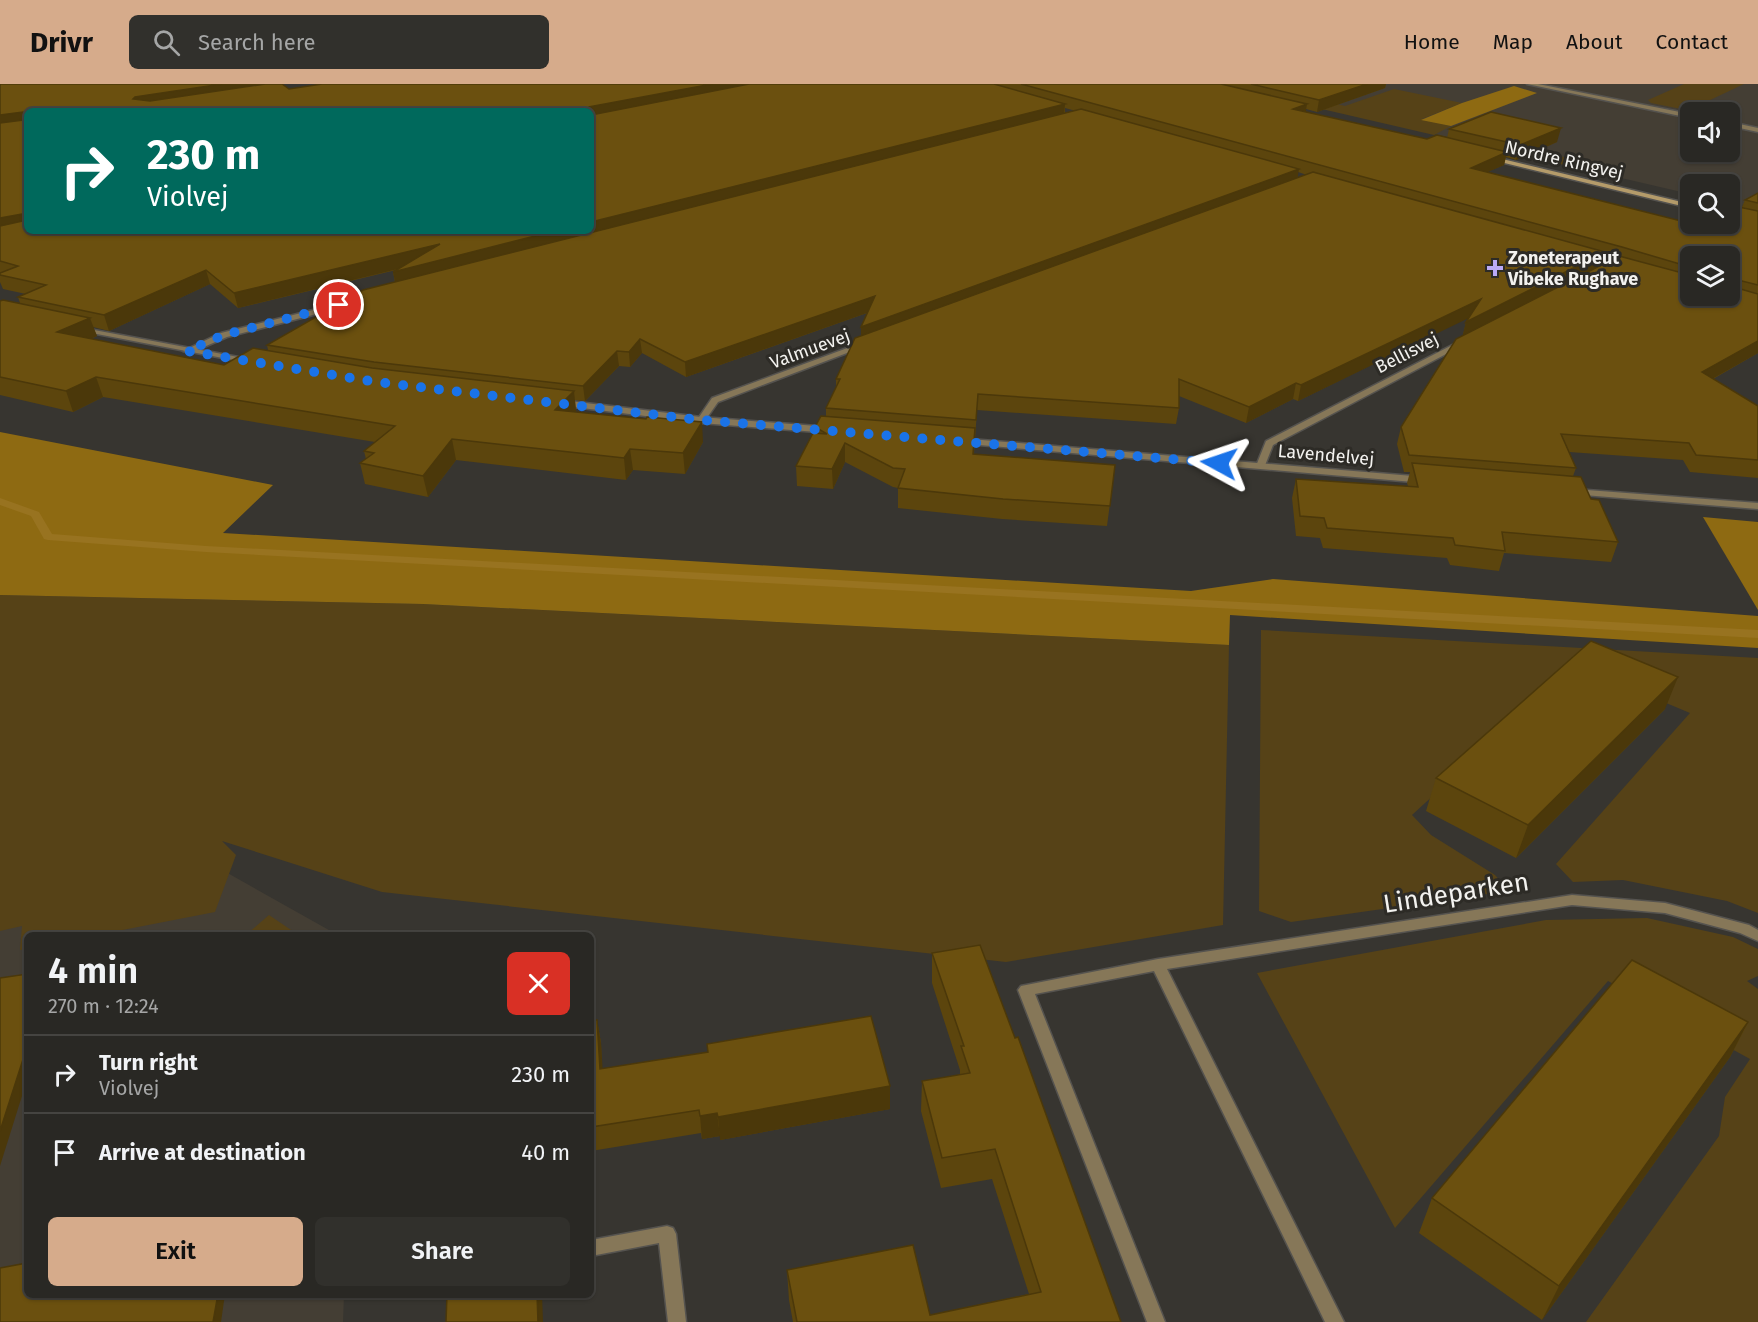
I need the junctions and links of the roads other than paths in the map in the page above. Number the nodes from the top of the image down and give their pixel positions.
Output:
1 (1530, 84) edge
2 (1680, 114) edge
3 (1740, 126) edge
4 (1758, 130) edge
5 (1487, 157) edge
6 (1680, 204) edge
7 (363, 299) edge
8 (74, 328) edge
9 (1467, 341) edge
10 (872, 342) edge
11 (187, 351) junction
12 (258, 363) edge
13 (550, 402) edge
14 (700, 420) junction
15 (842, 431) edge
16 (948, 440) edge
17 (1261, 466) junction
18 (1438, 481) edge
19 (1569, 491) edge
20 (1758, 506) edge
21 (1758, 936) edge
22 (1158, 965) junction
23 (594, 1247) edge
24 (677, 1322) edge
25 (1156, 1322) edge
26 (1335, 1322) edge

1 - 2 street
3 - 4 street
5 - 6 main road, Nordre Ringvej
7 - 11 street
8 - 11 street
9 - 17 street, Bellisvej
10 - 14 street, Valmuevej
11 - 12 street
13 - 14 street
14 - 15 street
16 - 17 street, Lavendelvej
17 - 18 street, Lavendelvej
19 - 20 street
21 - 22 street, Lindeparken
22 - 25 street, Lindeparken
22 - 26 street
23 - 24 street

